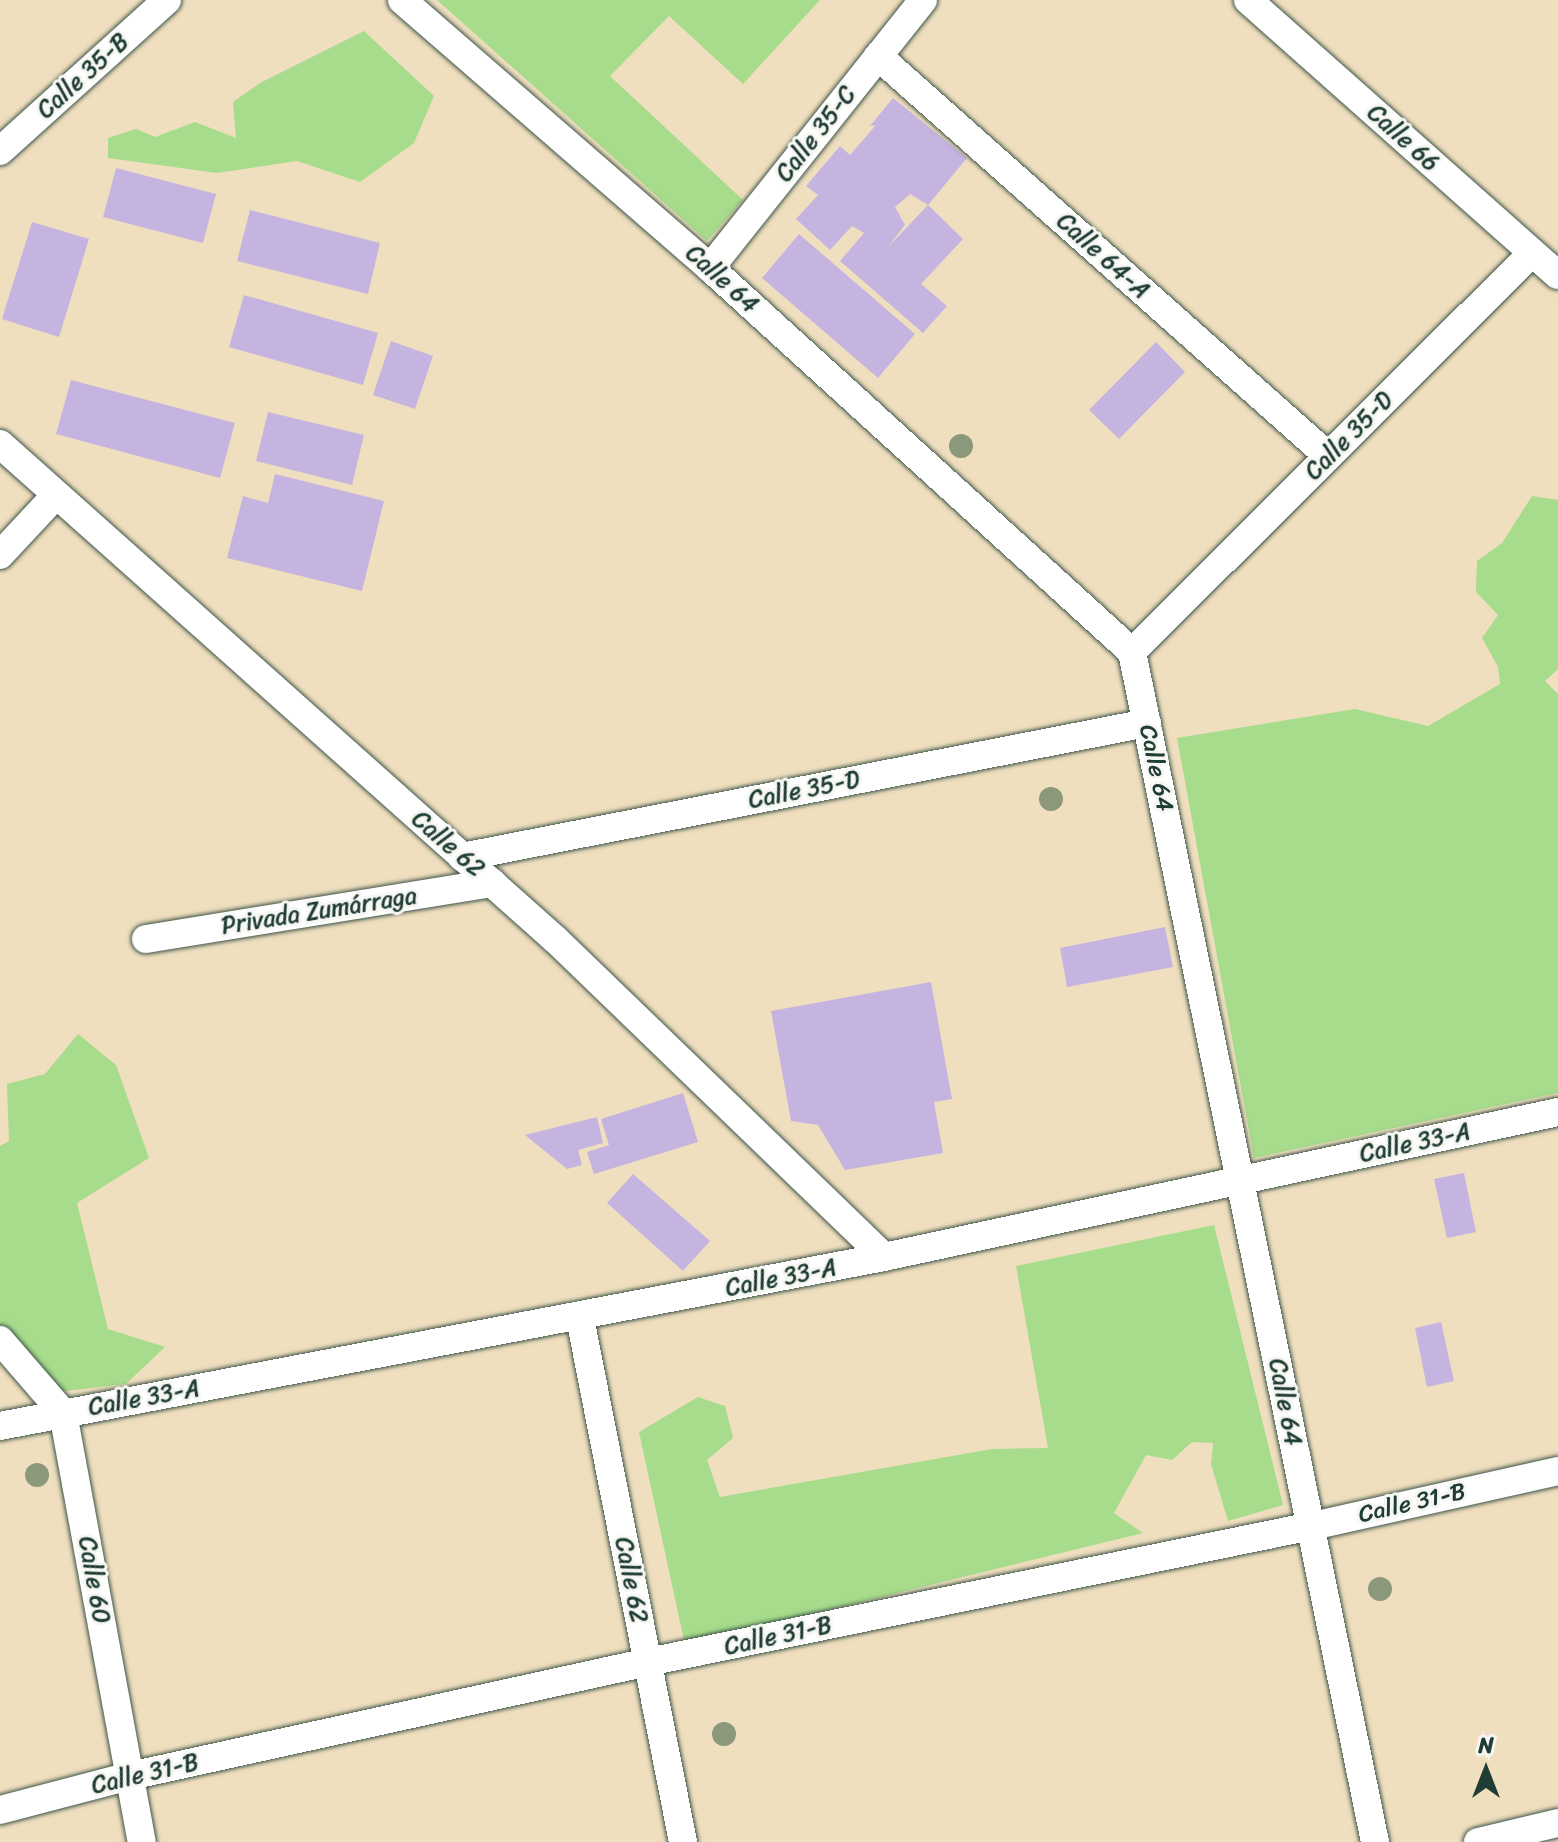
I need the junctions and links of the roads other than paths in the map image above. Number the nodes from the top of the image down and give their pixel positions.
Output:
1 (167, 0) edge
2 (402, 0) edge
3 (923, 0) edge
4 (1248, 0) edge
5 (878, 56) junction
6 (0, 151) edge
7 (1532, 253) junction
8 (710, 268) junction
9 (1558, 275) edge
10 (0, 444) edge
11 (1328, 456) junction
12 (55, 496) junction
13 (0, 555) edge
14 (1132, 652) junction
15 (1147, 723) junction
16 (462, 857) junction
17 (493, 883) junction
18 (146, 939) dead end
19 (1558, 1112) edge
20 (1241, 1181) junction
21 (884, 1257) junction
22 (580, 1318) junction
23 (0, 1340) edge
24 (63, 1413) junction
25 (0, 1426) edge
26 (1558, 1471) edge
27 (1312, 1526) junction
28 (648, 1662) junction
29 (130, 1776) junction
30 (0, 1810) edge
31 (1558, 1823) edge
32 (142, 1842) edge
33 (683, 1842) edge
34 (1375, 1842) edge
35 (1478, 1842) edge

1 - 6 street, Calle 35-B
2 - 8 street, Calle 64
3 - 5 street, Calle 35-C
4 - 7 street, Calle 66
5 - 8 street, Calle 35-C
5 - 11 street, Calle 64-A
7 - 9 street, Calle 66
7 - 11 street, Calle 35-D
8 - 14 street, Calle 64
10 - 12 street, Calle 62
11 - 14 street, Calle 35-D
12 - 13 street
12 - 16 street, Calle 62
14 - 15 street, Calle 64
15 - 16 street, Calle 35-D
15 - 20 street, Calle 64
16 - 17 street, Calle 62
17 - 18 street, Privada Zumárraga
17 - 21 street, Calle 62
19 - 20 street, Calle 33-A
20 - 21 street, Calle 33-A
20 - 27 street, Calle 64
21 - 22 street, Calle 33-A
22 - 24 street, Calle 33-A
22 - 28 street, Calle 62
23 - 24 street
24 - 25 street, Calle 33-A
24 - 29 street, Calle 60
26 - 27 street, Calle 31-B
27 - 28 street, Calle 31-B
27 - 34 street, Calle 64
28 - 29 street, Calle 31-B
28 - 33 street, Calle 62
29 - 30 street, Calle 31-B
29 - 32 street, Calle 60
31 - 35 street

